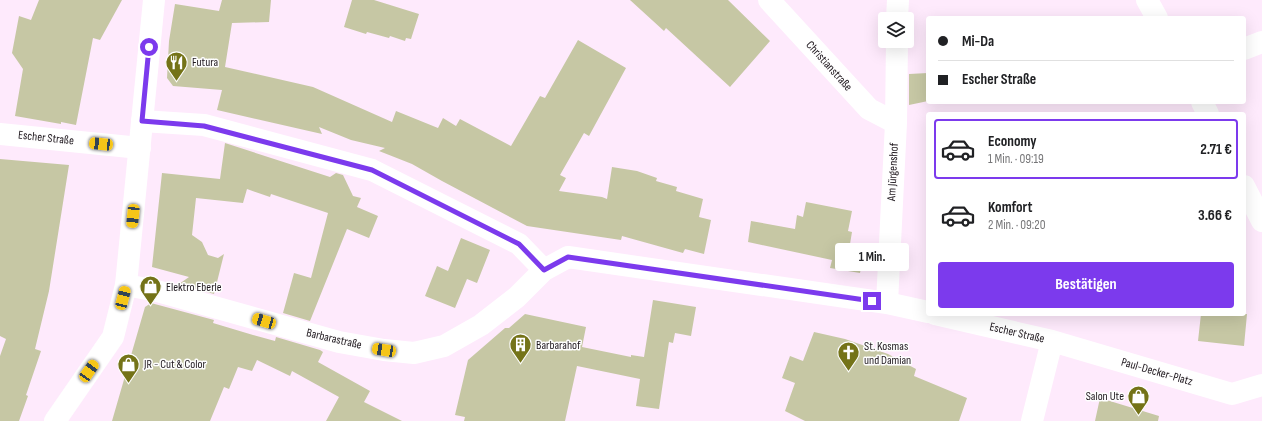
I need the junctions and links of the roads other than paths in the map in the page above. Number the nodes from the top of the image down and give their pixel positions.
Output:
1 (154, 0) edge
2 (769, 0) edge
3 (898, 0) edge
4 (1147, 0) edge
5 (898, 12) edge
6 (1156, 16) edge
7 (1262, 42) edge
8 (897, 48) edge
9 (1246, 48) edge
10 (142, 121) junction
11 (896, 123) junction
12 (0, 134) edge
13 (140, 148) junction
14 (1246, 190) edge
15 (1262, 221) edge
16 (544, 270) junction
17 (126, 285) junction
18 (887, 303) junction
19 (926, 312) edge
20 (944, 316) edge
21 (1052, 341) junction
22 (1262, 385) edge
23 (58, 420) edge
24 (1032, 421) edge

1 - 10 street
2 - 11 street, Christianstraße
3 - 5 street
4 - 6 street
7 - 9 street
8 - 11 street, Am Jürgenshof
10 - 13 street
10 - 16 street
11 - 18 street, Am Jürgenshof
12 - 13 street, Escher Straße
13 - 17 street
14 - 15 street
16 - 17 street, Barbarastraße
16 - 18 street
17 - 23 street
18 - 19 street
20 - 21 street, Escher Straße
21 - 22 street, Paul-Decker-Platz
21 - 24 street

